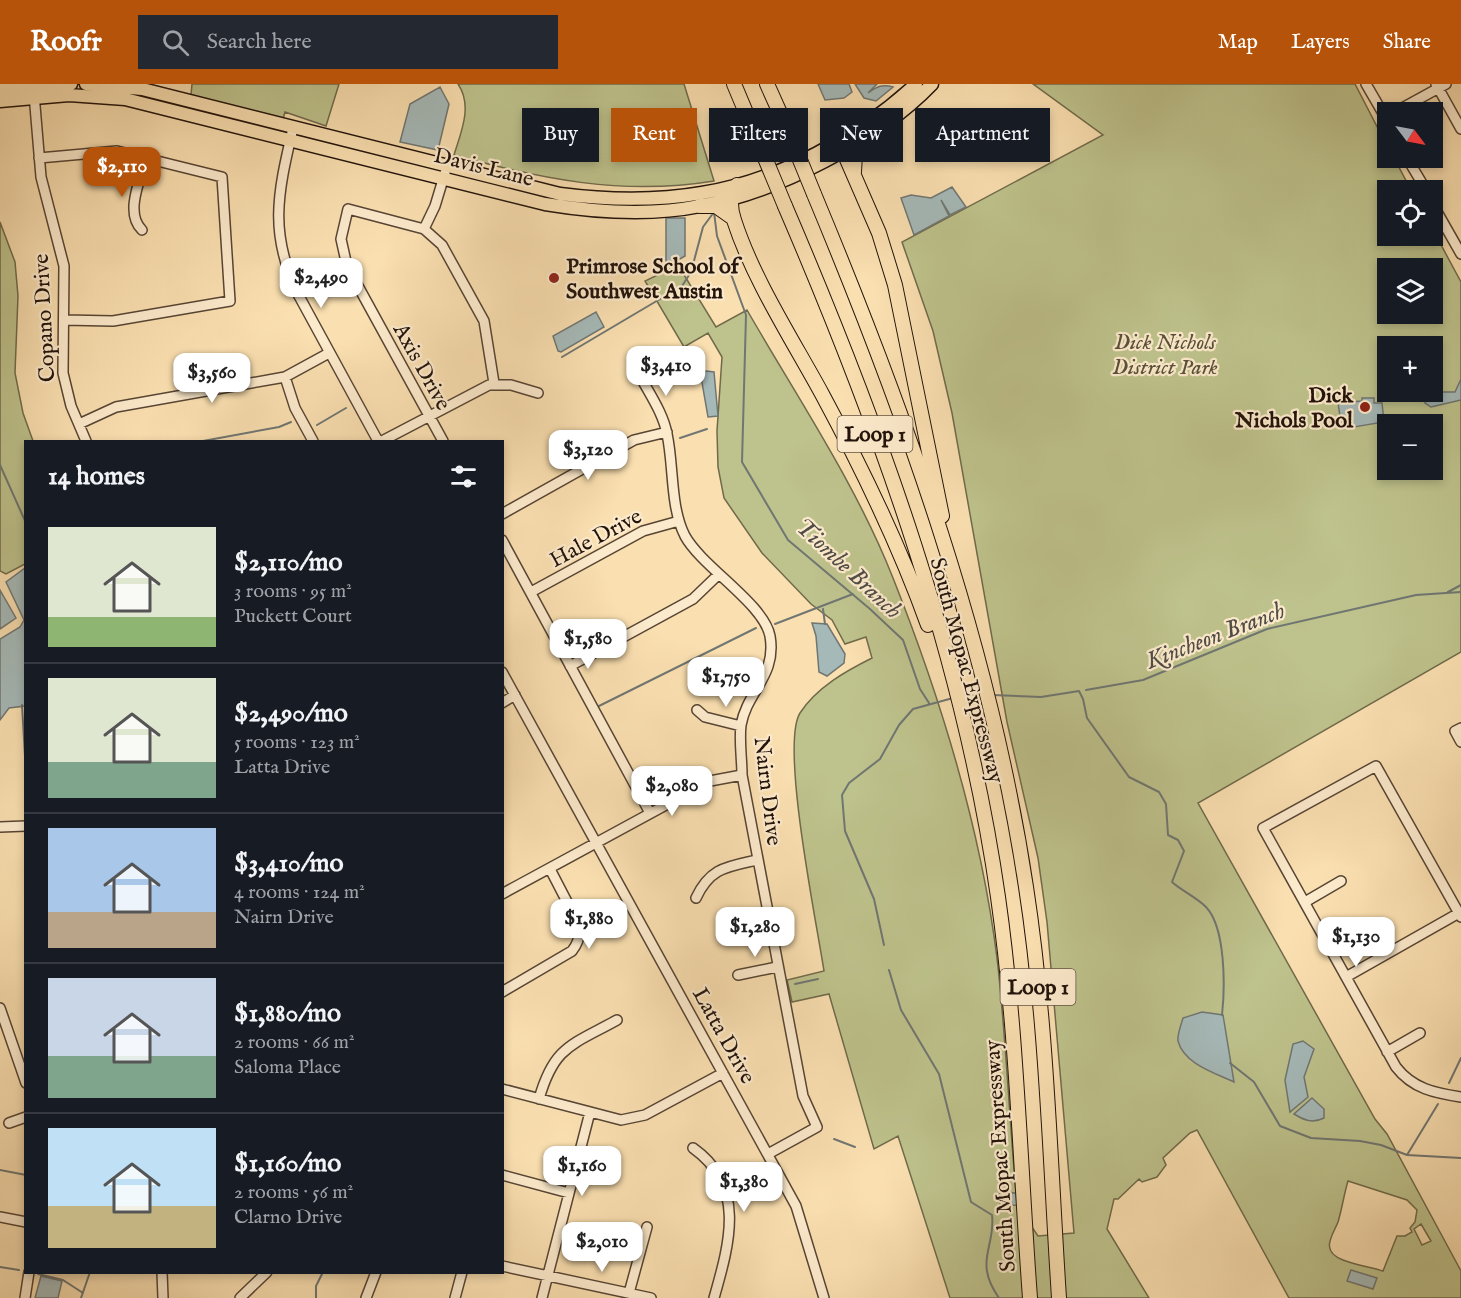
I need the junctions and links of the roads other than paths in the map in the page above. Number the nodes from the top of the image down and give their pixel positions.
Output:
1 (71, 84) edge
2 (86, 84) edge
3 (734, 84) edge
4 (767, 84) edge
5 (932, 84) edge
6 (1366, 84) edge
7 (1440, 85) edge
8 (920, 87) edge
9 (0, 90) edge
10 (33, 90) edge
11 (0, 101) edge
12 (1377, 102) edge
13 (1412, 102) edge
14 (889, 108) edge
15 (898, 108) edge
16 (1461, 129) edge
17 (292, 133) junction
18 (820, 155) edge
19 (39, 158) junction
20 (146, 158) junction
21 (849, 162) edge
22 (855, 162) edge
23 (445, 172) junction
24 (854, 174) junction
25 (734, 191) junction
26 (568, 202) junction
27 (700, 207) junction
28 (733, 218) junction
29 (1443, 222) edge
30 (424, 229) junction
31 (142, 230) dead end
32 (1461, 254) edge
33 (64, 320) junction
34 (329, 353) junction
35 (638, 372) dead end
36 (285, 377) junction
37 (494, 383) junction
38 (538, 393) dead end
39 (428, 416) junction
40 (79, 424) junction
41 (667, 432) junction
42 (86, 440) edge
43 (312, 440) edge
44 (379, 440) edge
45 (382, 440) edge
46 (441, 440) edge
47 (504, 513) edge
48 (679, 521) junction
49 (504, 544) edge
50 (947, 554) junction
51 (719, 574) junction
52 (531, 592) junction
53 (570, 666) junction
54 (948, 671) junction
55 (504, 676) edge
56 (515, 695) junction
57 (504, 702) edge
58 (697, 710) dead end
59 (741, 726) junction
60 (1461, 728) edge
61 (1461, 742) edge
62 (742, 775) junction
63 (650, 813) junction
64 (24, 826) edge
65 (0, 827) edge
66 (597, 842) junction
67 (757, 860) junction
68 (550, 869) junction
69 (1341, 881) dead end
70 (504, 893) edge
71 (696, 898) dead end
72 (1305, 902) junction
73 (1460, 915) edge
74 (777, 967) junction
75 (738, 975) dead end
76 (1346, 977) junction
77 (504, 991) edge
78 (0, 1008) edge
79 (617, 1020) dead end
80 (1420, 1033) dead end
81 (1387, 1052) junction
82 (723, 1073) junction
83 (24, 1077) edge
84 (504, 1090) edge
85 (1461, 1098) edge
86 (539, 1099) junction
87 (590, 1112) junction
88 (24, 1118) edge
89 (9, 1123) dead end
90 (693, 1148) dead end
91 (768, 1154) junction
92 (504, 1176) edge
93 (569, 1193) junction
94 (0, 1217) edge
95 (24, 1222) edge
96 (647, 1227) dead end
97 (504, 1266) edge
98 (29, 1274) edge
99 (162, 1274) edge
100 (265, 1274) edge
101 (375, 1274) edge
102 (461, 1274) edge
103 (548, 1276) junction
104 (629, 1293) junction
105 (25, 1298) edge
106 (163, 1298) edge
107 (240, 1298) edge
108 (366, 1298) edge
109 (455, 1298) edge
110 (542, 1298) edge
111 (651, 1298) edge
112 (714, 1298) edge
113 (824, 1298) edge
114 (1030, 1298) edge
115 (1059, 1298) edge

1 - 10 main road, Davis Lane
2 - 17 main road, Davis Lane
3 - 54 highway, South Mopac Expressway / Loop 1, bridge
4 - 50 highway, South Mopac Expressway / Loop 1, bridge
5 - 8 main road, Davis Lane
6 - 12 street
7 - 13 street
7 - 16 street
8 - 14 main road, Davis Lane
8 - 15 main road, Davis Lane
9 - 10 main road, Davis Lane
10 - 11 main road, Davis Lane
10 - 17 main road, Davis Lane
10 - 19 street, Copano Drive
17 - 23 main road, Davis Lane
17 - 34 street
18 - 25 main road, Davis Lane
19 - 20 street
19 - 33 street, Copano Drive
20 - 31 street
20 - 33 street
21 - 24 highway
22 - 24 highway
23 - 26 main road, Davis Lane
23 - 30 street
24 - 50 highway
25 - 26 main road, Davis Lane
25 - 27 main road, Davis Lane
25 - 28 highway
26 - 27 main road, Davis Lane
27 - 28 highway
28 - 54 highway
29 - 32 street
30 - 37 street
30 - 39 street, Axis Drive
33 - 40 street, Copano Drive
34 - 36 street
34 - 44 street
35 - 41 street, Nairn Drive
36 - 40 street
36 - 43 street
37 - 38 street
37 - 39 street
39 - 45 street
39 - 46 street, Axis Drive
40 - 42 street, Copano Drive
41 - 47 street
41 - 48 street, Nairn Drive
48 - 51 street, Nairn Drive
48 - 52 street, Hale Drive
49 - 52 street
50 - 115 highway, South Mopac Expressway / Loop 1
51 - 53 street
51 - 59 street, Nairn Drive
52 - 53 street
53 - 63 street
54 - 114 highway, South Mopac Expressway / Loop 1
55 - 56 street, Latta Drive
56 - 57 street
56 - 66 street, Latta Drive
58 - 59 street
59 - 62 street, Nairn Drive
60 - 61 street
62 - 63 street
62 - 67 street, Nairn Drive
63 - 66 street
64 - 65 street
66 - 68 street
66 - 82 street, Latta Drive
67 - 71 street
67 - 74 street, Nairn Drive
68 - 70 street
68 - 77 street
69 - 72 street
72 - 73 street
72 - 76 street
73 - 76 street
74 - 75 street
74 - 91 street, Nairn Drive
76 - 81 street
78 - 83 street
79 - 86 street
80 - 81 street
81 - 85 street
82 - 87 street
82 - 91 street, Latta Drive
84 - 86 street
86 - 87 street
87 - 93 street
88 - 89 street
90 - 112 street
91 - 113 street, Latta Drive
92 - 93 street
93 - 103 street
94 - 95 street
96 - 104 street
97 - 103 street
98 - 105 street
99 - 106 street
100 - 107 street
101 - 108 street
102 - 109 street
103 - 104 street
103 - 110 street
104 - 111 street

